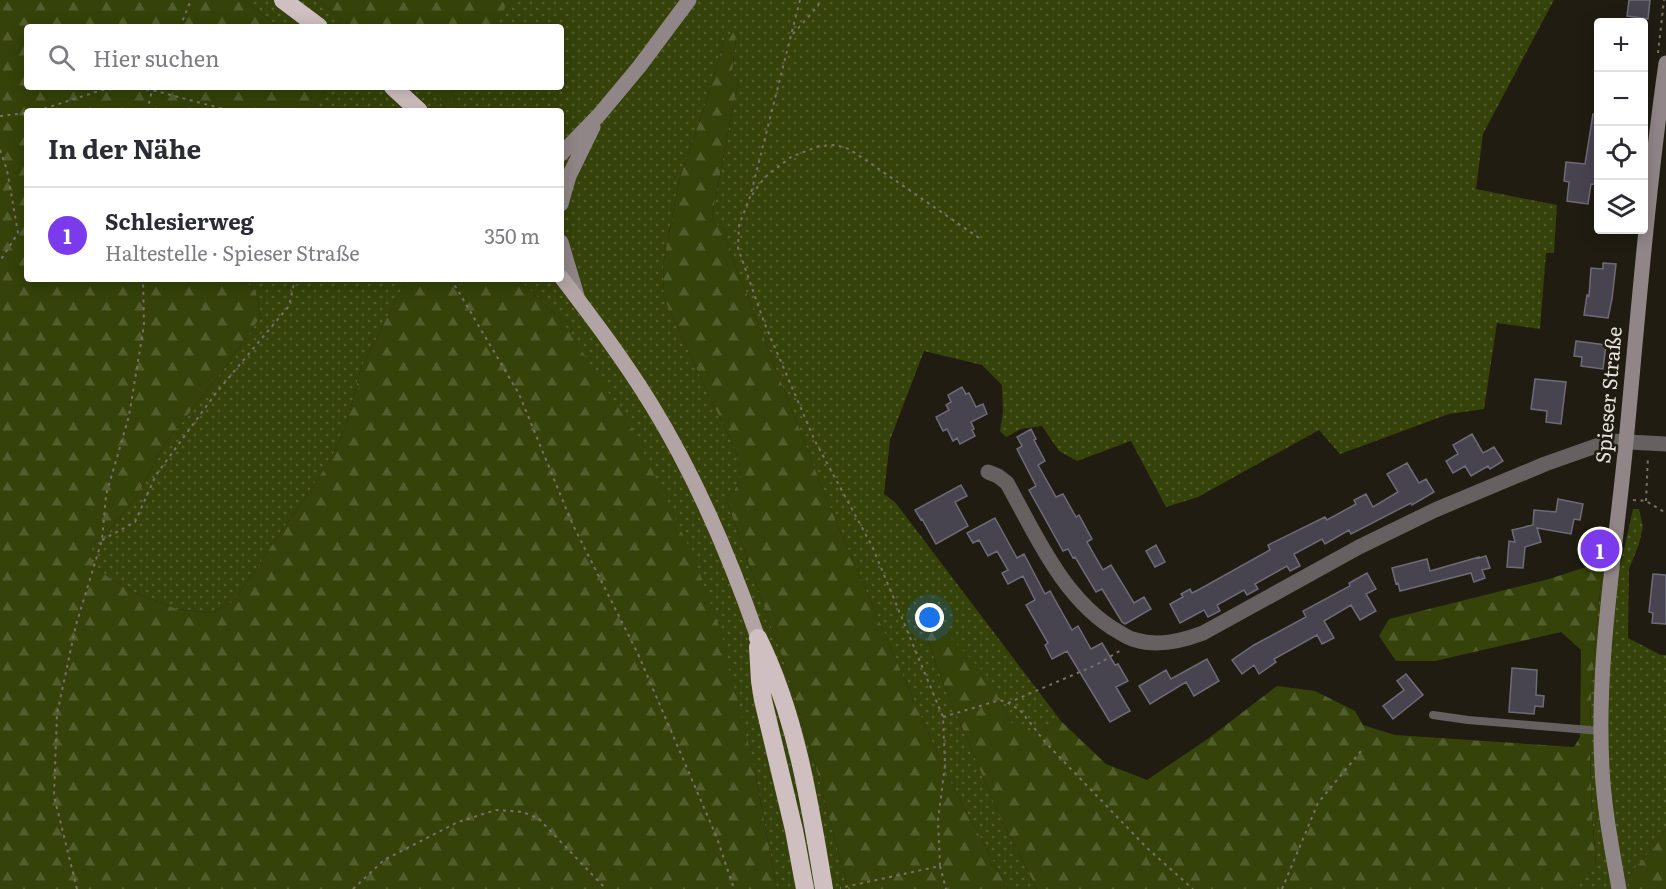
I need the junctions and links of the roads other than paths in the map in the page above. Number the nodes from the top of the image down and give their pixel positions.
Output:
1 (282, 0) edge
2 (688, 1) edge
3 (315, 24) edge
4 (1666, 63) edge
5 (396, 90) edge
6 (415, 108) edge
7 (599, 116) junction
8 (565, 149) edge
9 (564, 194) edge
10 (564, 255) edge
11 (564, 281) edge
12 (579, 301) junction
13 (1626, 441) junction
14 (1666, 444) edge
15 (988, 472) dead end
16 (758, 638) junction
17 (1433, 715) dead end
18 (1602, 731) junction
19 (805, 889) edge
20 (824, 889) edge
21 (1619, 889) edge

1 - 3 highway
2 - 7 street
4 - 13 street, Spieser Straße
5 - 6 highway
7 - 8 street
7 - 9 street
10 - 12 street
11 - 12 main road
12 - 16 main road
13 - 14 street
13 - 15 street
13 - 18 street, Spieser Straße
16 - 19 highway
16 - 20 highway
17 - 18 lane
18 - 21 street, Spieser Straße

